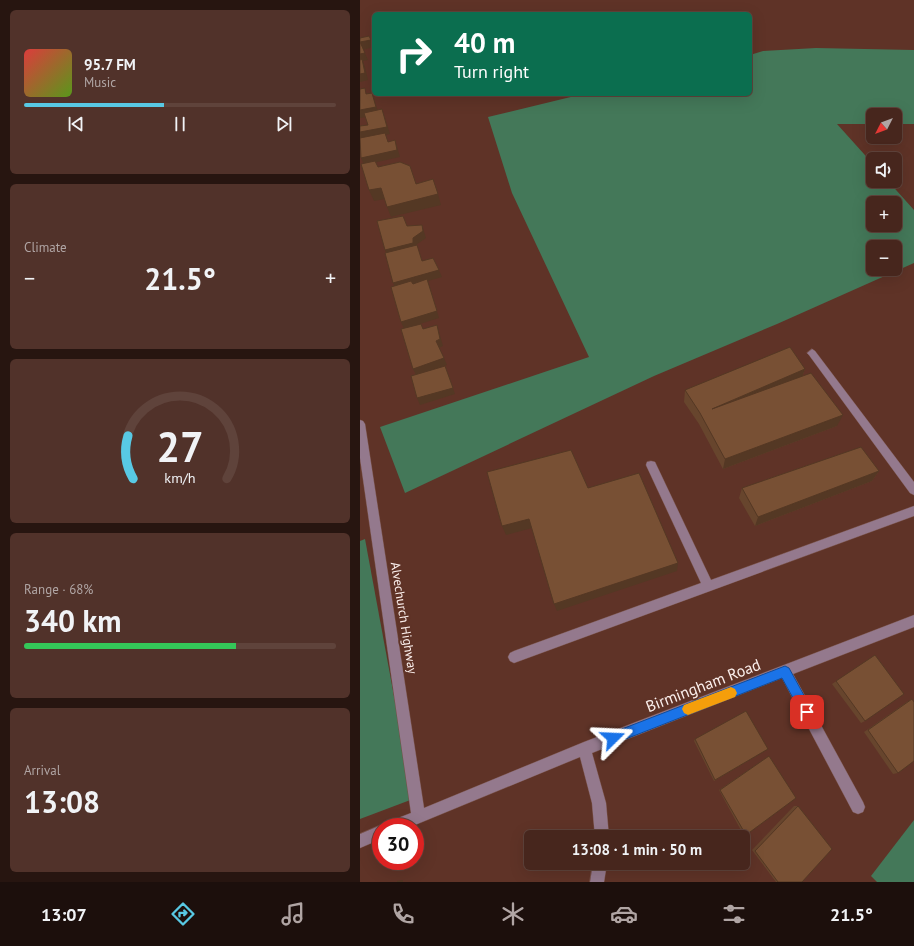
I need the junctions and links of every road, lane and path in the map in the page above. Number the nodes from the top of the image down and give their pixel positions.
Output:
1 (812, 353) dead end
2 (360, 424) edge
3 (651, 465) dead end
4 (914, 490) edge
5 (914, 511) edge
6 (708, 586) junction
7 (914, 621) edge
8 (514, 657) dead end
9 (785, 672) junction
10 (584, 749) junction
11 (858, 807) dead end
12 (418, 816) junction
13 (413, 818) edge
14 (602, 830) edge
15 (372, 836) edge
16 (360, 841) edge
17 (599, 870) edge
18 (597, 882) edge

1 - 4 street
2 - 12 street, Alvechurch Highway
3 - 6 street
5 - 6 street
6 - 8 street
7 - 9 street, Birmingham Road
9 - 10 street, Birmingham Road
9 - 11 street
10 - 12 street, Birmingham Road
10 - 14 street
12 - 13 street, Birmingham Road
15 - 16 street
17 - 18 street

